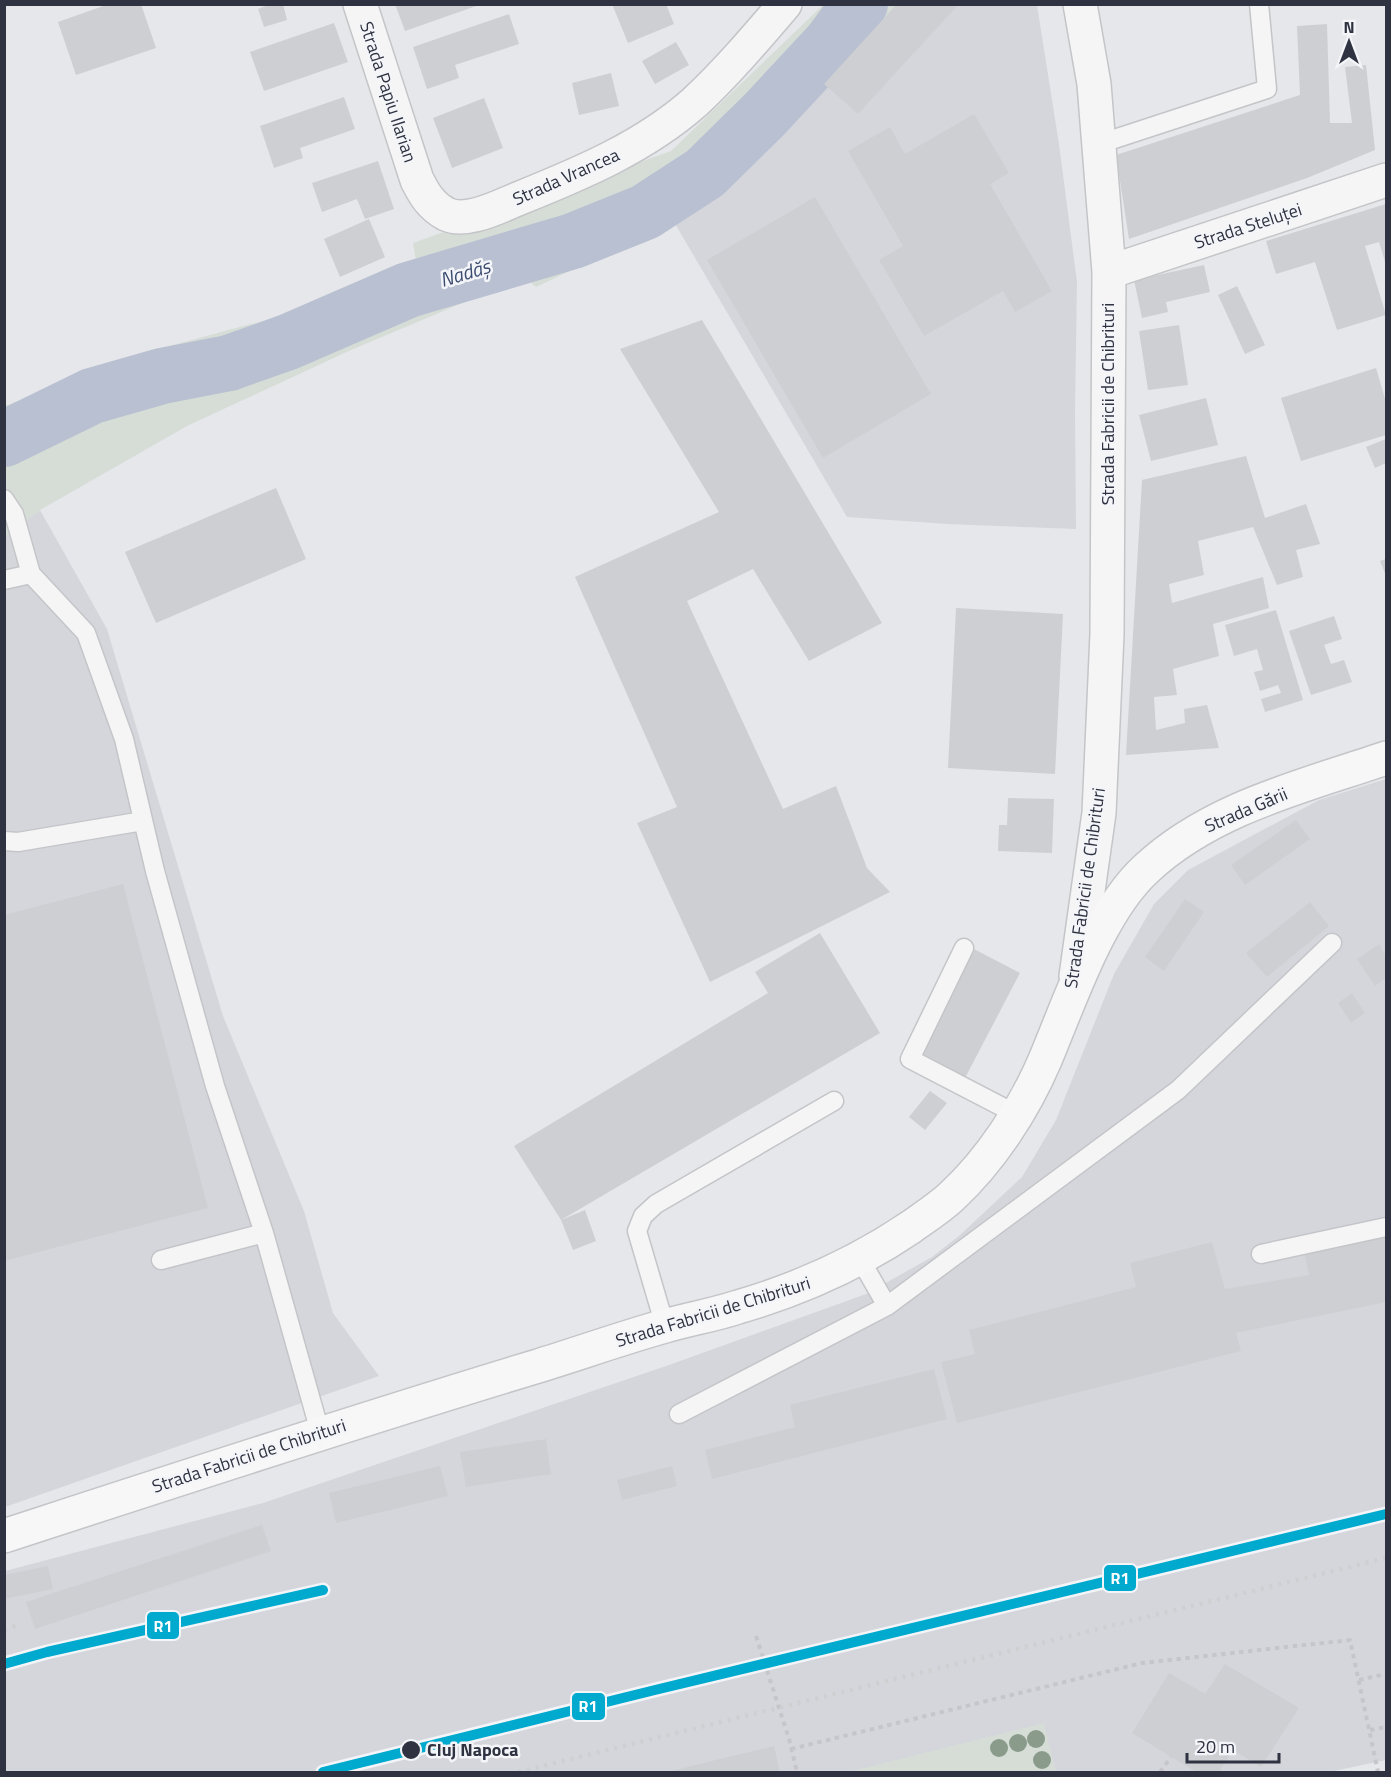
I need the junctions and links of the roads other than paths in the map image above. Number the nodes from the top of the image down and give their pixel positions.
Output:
1 (360, 4) edge
2 (785, 4) edge
3 (1080, 4) edge
4 (1258, 4) edge
5 (1099, 144) junction
6 (417, 180) joint
7 (1386, 180) edge
8 (1109, 273) junction
9 (9, 507) edge
10 (32, 574) junction
11 (4, 580) edge
12 (1386, 758) edge
13 (143, 821) junction
14 (4, 841) edge
15 (1332, 943) dead end
16 (964, 948) dead end
17 (1074, 990) junction
18 (834, 1101) dead end
19 (1016, 1114) junction
20 (1386, 1227) edge
21 (264, 1233) junction
22 (1261, 1254) dead end
23 (860, 1259) junction
24 (161, 1260) dead end
25 (887, 1306) junction
26 (665, 1326) junction
27 (679, 1414) dead end
28 (320, 1432) junction
29 (4, 1536) edge

1 - 6 street, Strada Papiu Ilarian
2 - 6 street, Strada Vrancea
3 - 5 street, Strada Fabricii de Chibrituri
4 - 5 lane
5 - 8 street, Strada Fabricii de Chibrituri
7 - 8 street, Strada Steluței
8 - 17 street, Strada Fabricii de Chibrituri
9 - 10 lane
10 - 11 lane
10 - 13 lane
12 - 17 street, Strada Gării
13 - 14 lane
13 - 21 lane
15 - 25 lane
16 - 19 lane
17 - 19 street, Strada Fabricii de Chibrituri
18 - 26 lane
19 - 23 street, Strada Fabricii de Chibrituri
20 - 22 lane
21 - 24 lane
21 - 28 lane
23 - 25 lane
23 - 26 street, Strada Fabricii de Chibrituri
25 - 27 lane
26 - 28 street, Strada Fabricii de Chibrituri
28 - 29 street, Strada Fabricii de Chibrituri

